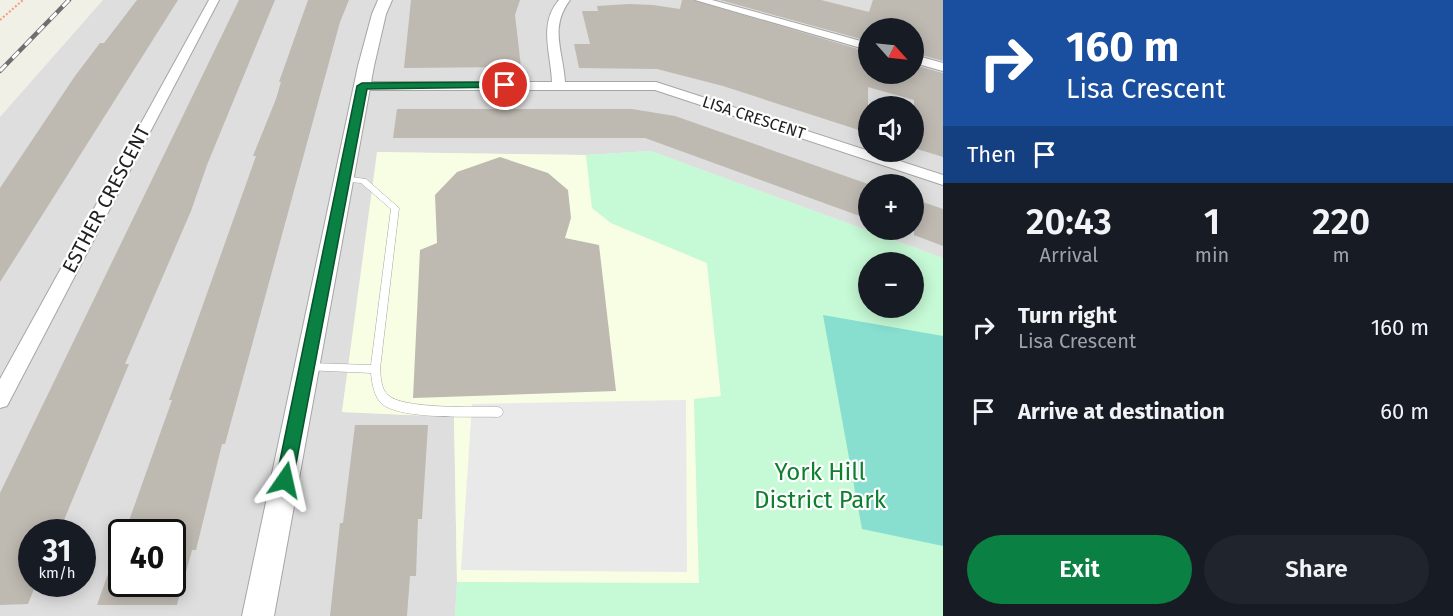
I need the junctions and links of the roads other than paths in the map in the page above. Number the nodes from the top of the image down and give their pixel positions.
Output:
1 (214, 0) edge
2 (385, 0) edge
3 (565, 0) edge
4 (699, 0) edge
5 (858, 44) edge
6 (924, 62) edge
7 (943, 67) edge
8 (560, 85) junction
9 (362, 86) junction
10 (343, 179) junction
11 (943, 180) edge
12 (307, 368) junction
13 (375, 369) junction
14 (0, 399) edge
15 (498, 412) dead end
16 (258, 616) edge

1 - 14 street, ESTHER CRESCENT
2 - 9 street
3 - 8 street
4 - 5 street
6 - 7 street
8 - 9 street, LISA CRESCENT
8 - 11 street, LISA CRESCENT
9 - 10 street
10 - 12 street
10 - 13 lane
12 - 13 lane
12 - 16 street
13 - 15 lane

